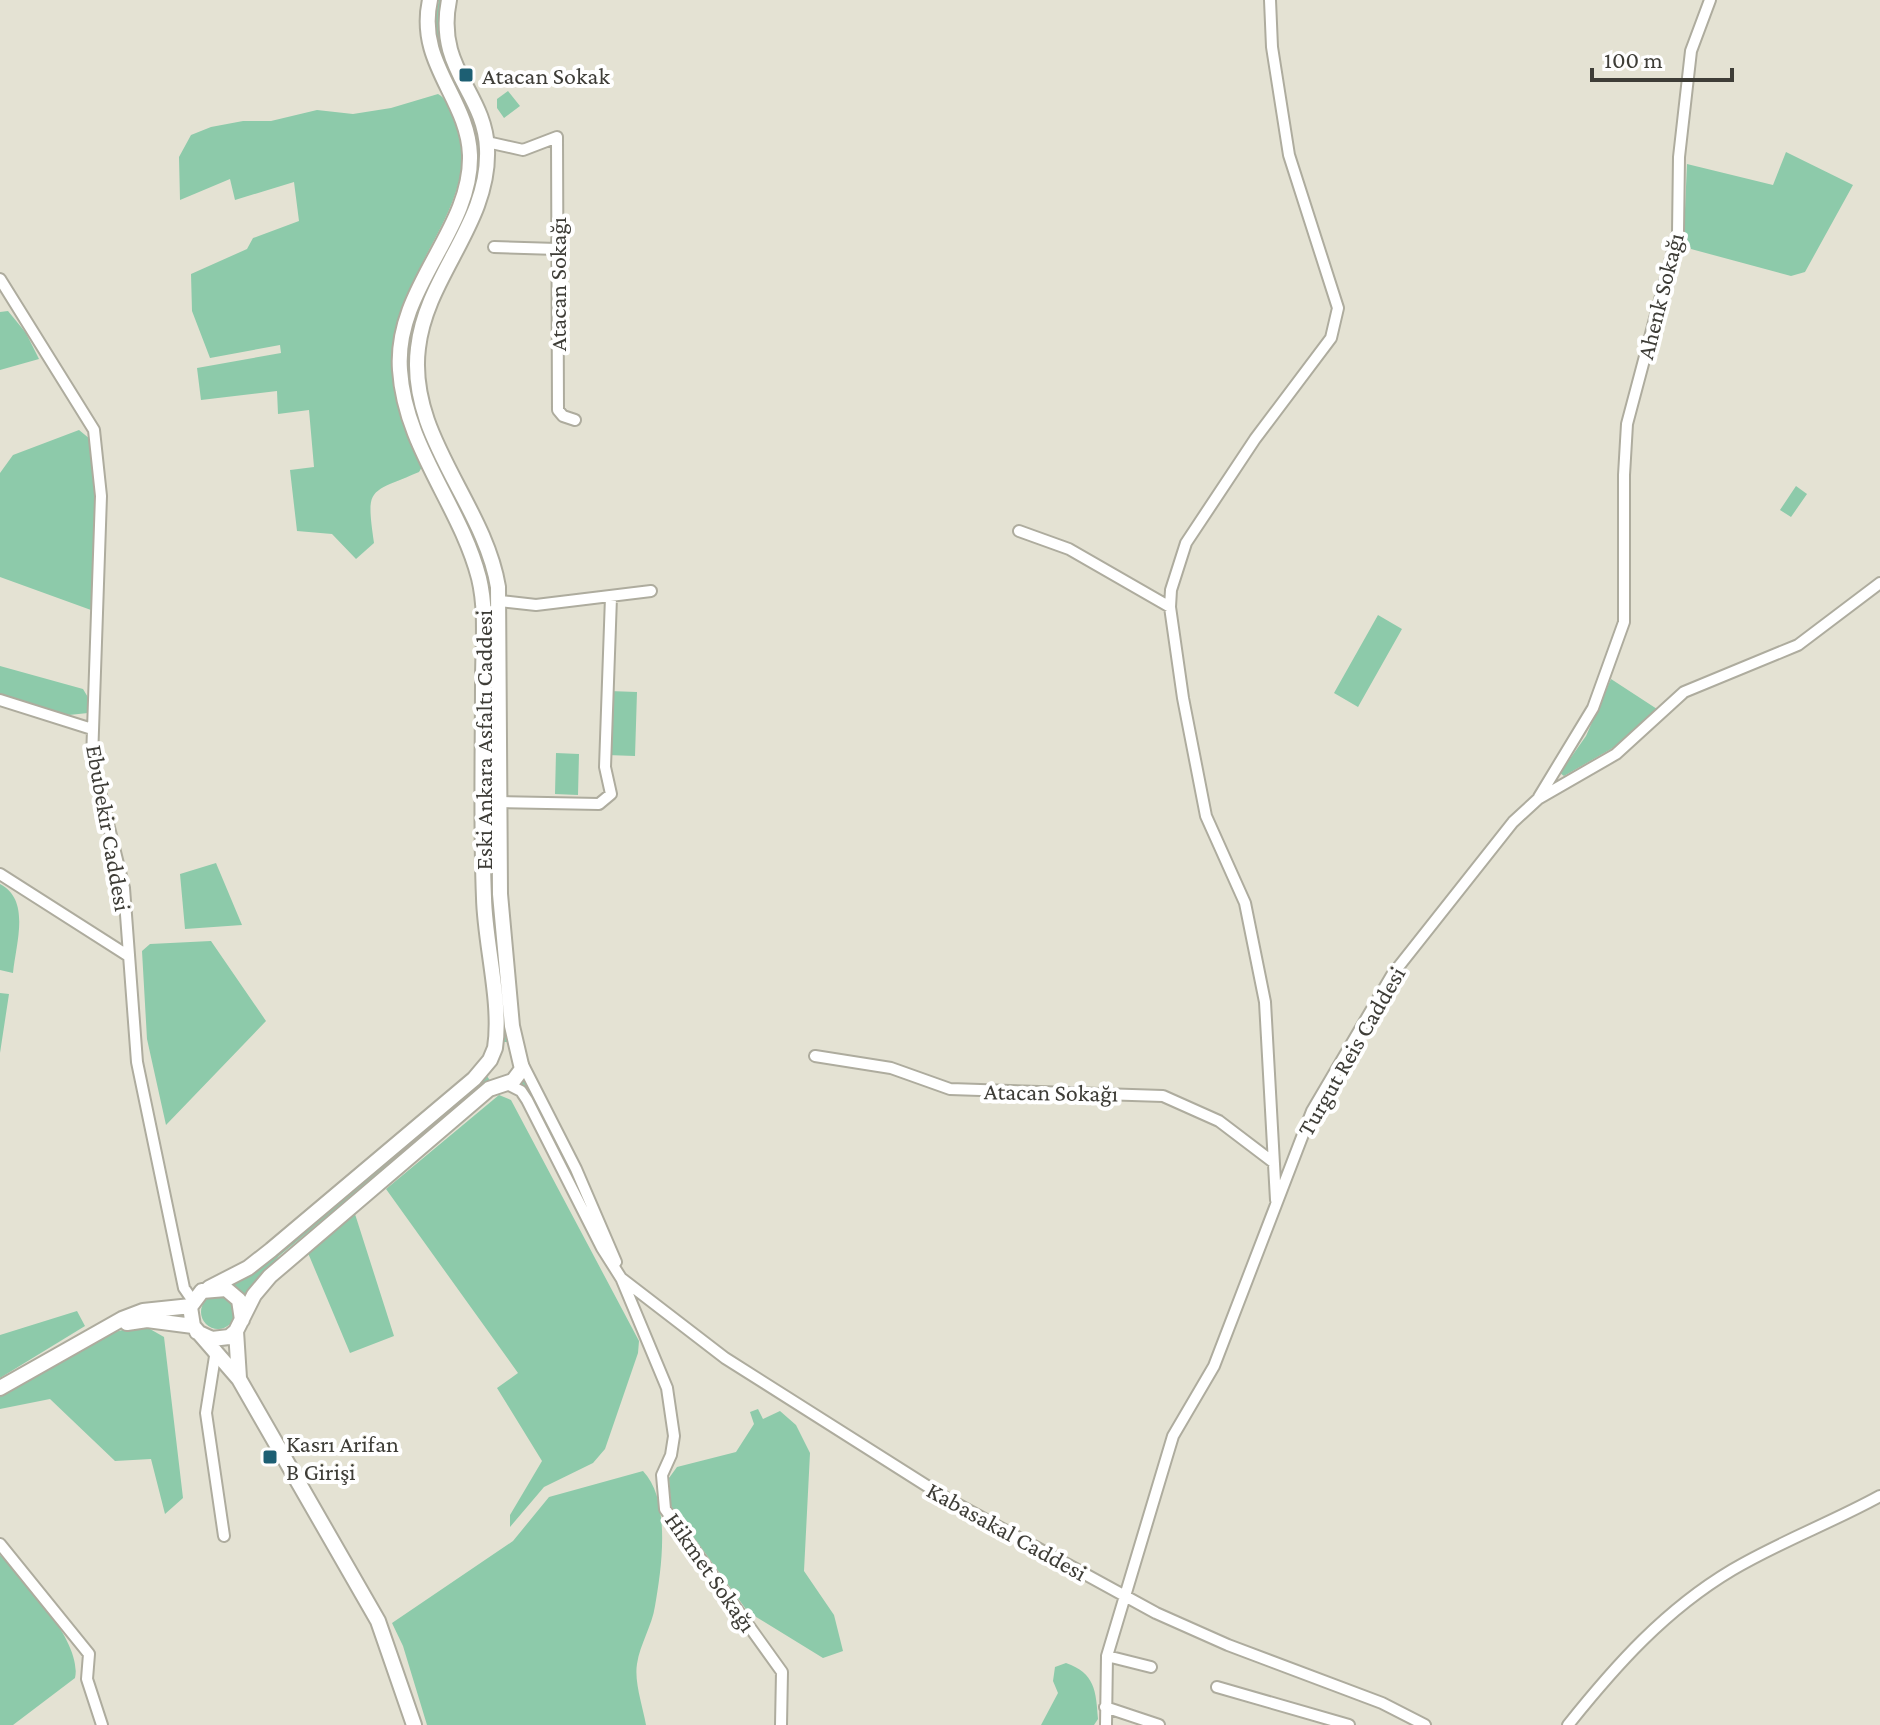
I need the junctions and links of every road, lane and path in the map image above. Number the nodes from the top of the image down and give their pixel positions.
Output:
1 (430, 0) edge
2 (449, 0) edge
3 (1270, 0) edge
4 (1710, 0) edge
5 (487, 142) junction
6 (494, 247) dead end
7 (557, 249) junction
8 (0, 279) edge
9 (575, 420) dead end
10 (1019, 531) dead end
11 (1880, 583) edge
12 (651, 591) dead end
13 (611, 597) junction
14 (500, 601) junction
15 (1170, 607) junction
16 (0, 700) edge
17 (92, 729) junction
18 (1538, 799) junction
19 (499, 802) junction
20 (0, 874) edge
21 (127, 955) junction
22 (815, 1056) dead end
23 (521, 1059) junction
24 (490, 1060) junction
25 (503, 1082) junction
26 (1273, 1162) junction
27 (1277, 1206) junction
28 (621, 1278) junction
29 (209, 1288) junction
30 (192, 1303) junction
31 (103, 1328) junction
32 (238, 1328) junction
33 (195, 1329) junction
34 (216, 1350) junction
35 (239, 1379) junction
36 (0, 1388) edge
37 (1880, 1496) edge
38 (224, 1536) dead end
39 (0, 1544) edge
40 (1125, 1597) junction
41 (1107, 1656) junction
42 (1151, 1667) dead end
43 (1217, 1687) dead end
44 (1105, 1707) junction
45 (102, 1725) edge
46 (414, 1725) edge
47 (781, 1725) edge
48 (1106, 1725) edge
49 (1159, 1725) edge
50 (1349, 1725) edge
51 (1425, 1725) edge
52 (1568, 1725) edge

1 - 24 main road, Eski Ankara Asfaltı Caddesi
2 - 5 main road, Eski Ankara Asfaltı Caddesi
3 - 15 street
4 - 18 street, Ahenk Sokağı
5 - 7 street, Atacan Sokağı
5 - 14 main road, Eski Ankara Asfaltı Caddesi
6 - 7 street
7 - 9 street, Atacan Sokağı
8 - 17 street, Ebubekir Caddesi
10 - 15 street
11 - 18 street, Turgut Reis Caddesi
12 - 13 street
13 - 14 street
13 - 19 street
14 - 19 main road, Eski Ankara Asfaltı Caddesi
15 - 26 street
16 - 17 street
17 - 21 street, Ebubekir Caddesi
18 - 27 street, Turgut Reis Caddesi
19 - 23 main road, Eski Ankara Asfaltı Caddesi
20 - 21 street
21 - 30 street, Ebubekir Caddesi
22 - 26 street, Atacan Sokağı
23 - 24 main road
23 - 25 main road
23 - 28 street, Hikmet Sokağı
24 - 25 main road
24 - 29 main road
25 - 28 street, Hikmet Sokağı
25 - 32 main road
26 - 27 street
27 - 40 street, Turgut Reis Caddesi
28 - 40 street, Kabasakal Caddesi
28 - 47 street, Hikmet Sokağı
29 - 30 main road
29 - 32 main road
30 - 31 main road
30 - 33 main road
31 - 33 main road
31 - 36 main road
32 - 33 main road
32 - 35 main road
33 - 34 main road
34 - 35 main road
34 - 38 street
35 - 46 main road
37 - 52 street
39 - 45 street
40 - 41 street, Turgut Reis Caddesi
40 - 51 street, Kabasakal Caddesi
41 - 42 street
41 - 44 street, Turgut Reis Caddesi
43 - 50 street
44 - 48 street, Turgut Reis Caddesi
44 - 49 street

